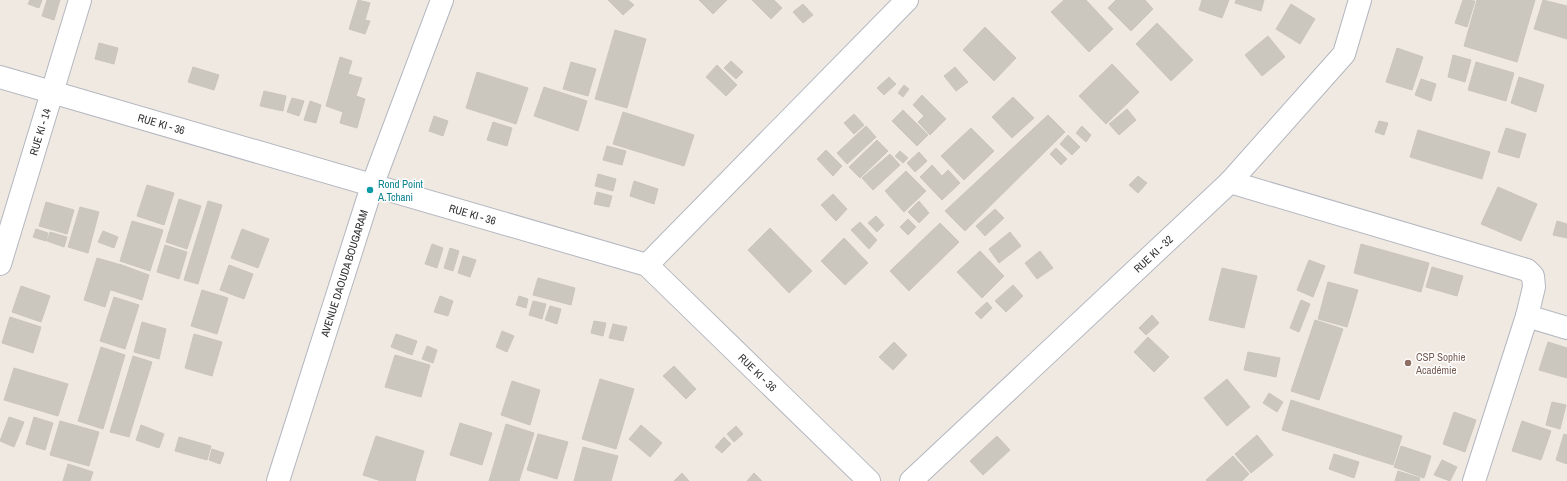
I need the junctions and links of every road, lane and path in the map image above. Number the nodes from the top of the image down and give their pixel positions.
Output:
1 (80, 0) edge
2 (442, 0) edge
3 (908, 0) edge
4 (1360, 0) edge
5 (0, 77) edge
6 (52, 92) junction
7 (1230, 182) junction
8 (372, 186) junction
9 (0, 264) edge
10 (646, 265) junction
11 (1527, 316) junction
12 (1567, 328) edge
13 (278, 481) edge
14 (869, 481) edge
15 (911, 481) edge
16 (1474, 481) edge

1 - 6 street, RUE KI - 14
2 - 8 street, AVENUE DAOUDA BOUGARAM
3 - 10 street
4 - 7 street, RUE KI - 32
5 - 6 street, RUE KI - 36
6 - 8 street, RUE KI - 36
6 - 9 street, RUE KI - 14
7 - 11 street
7 - 15 street, RUE KI - 32
8 - 10 street, RUE KI - 36
8 - 13 street, AVENUE DAOUDA BOUGARAM
10 - 14 street, RUE KI - 36
11 - 12 street
11 - 16 street

